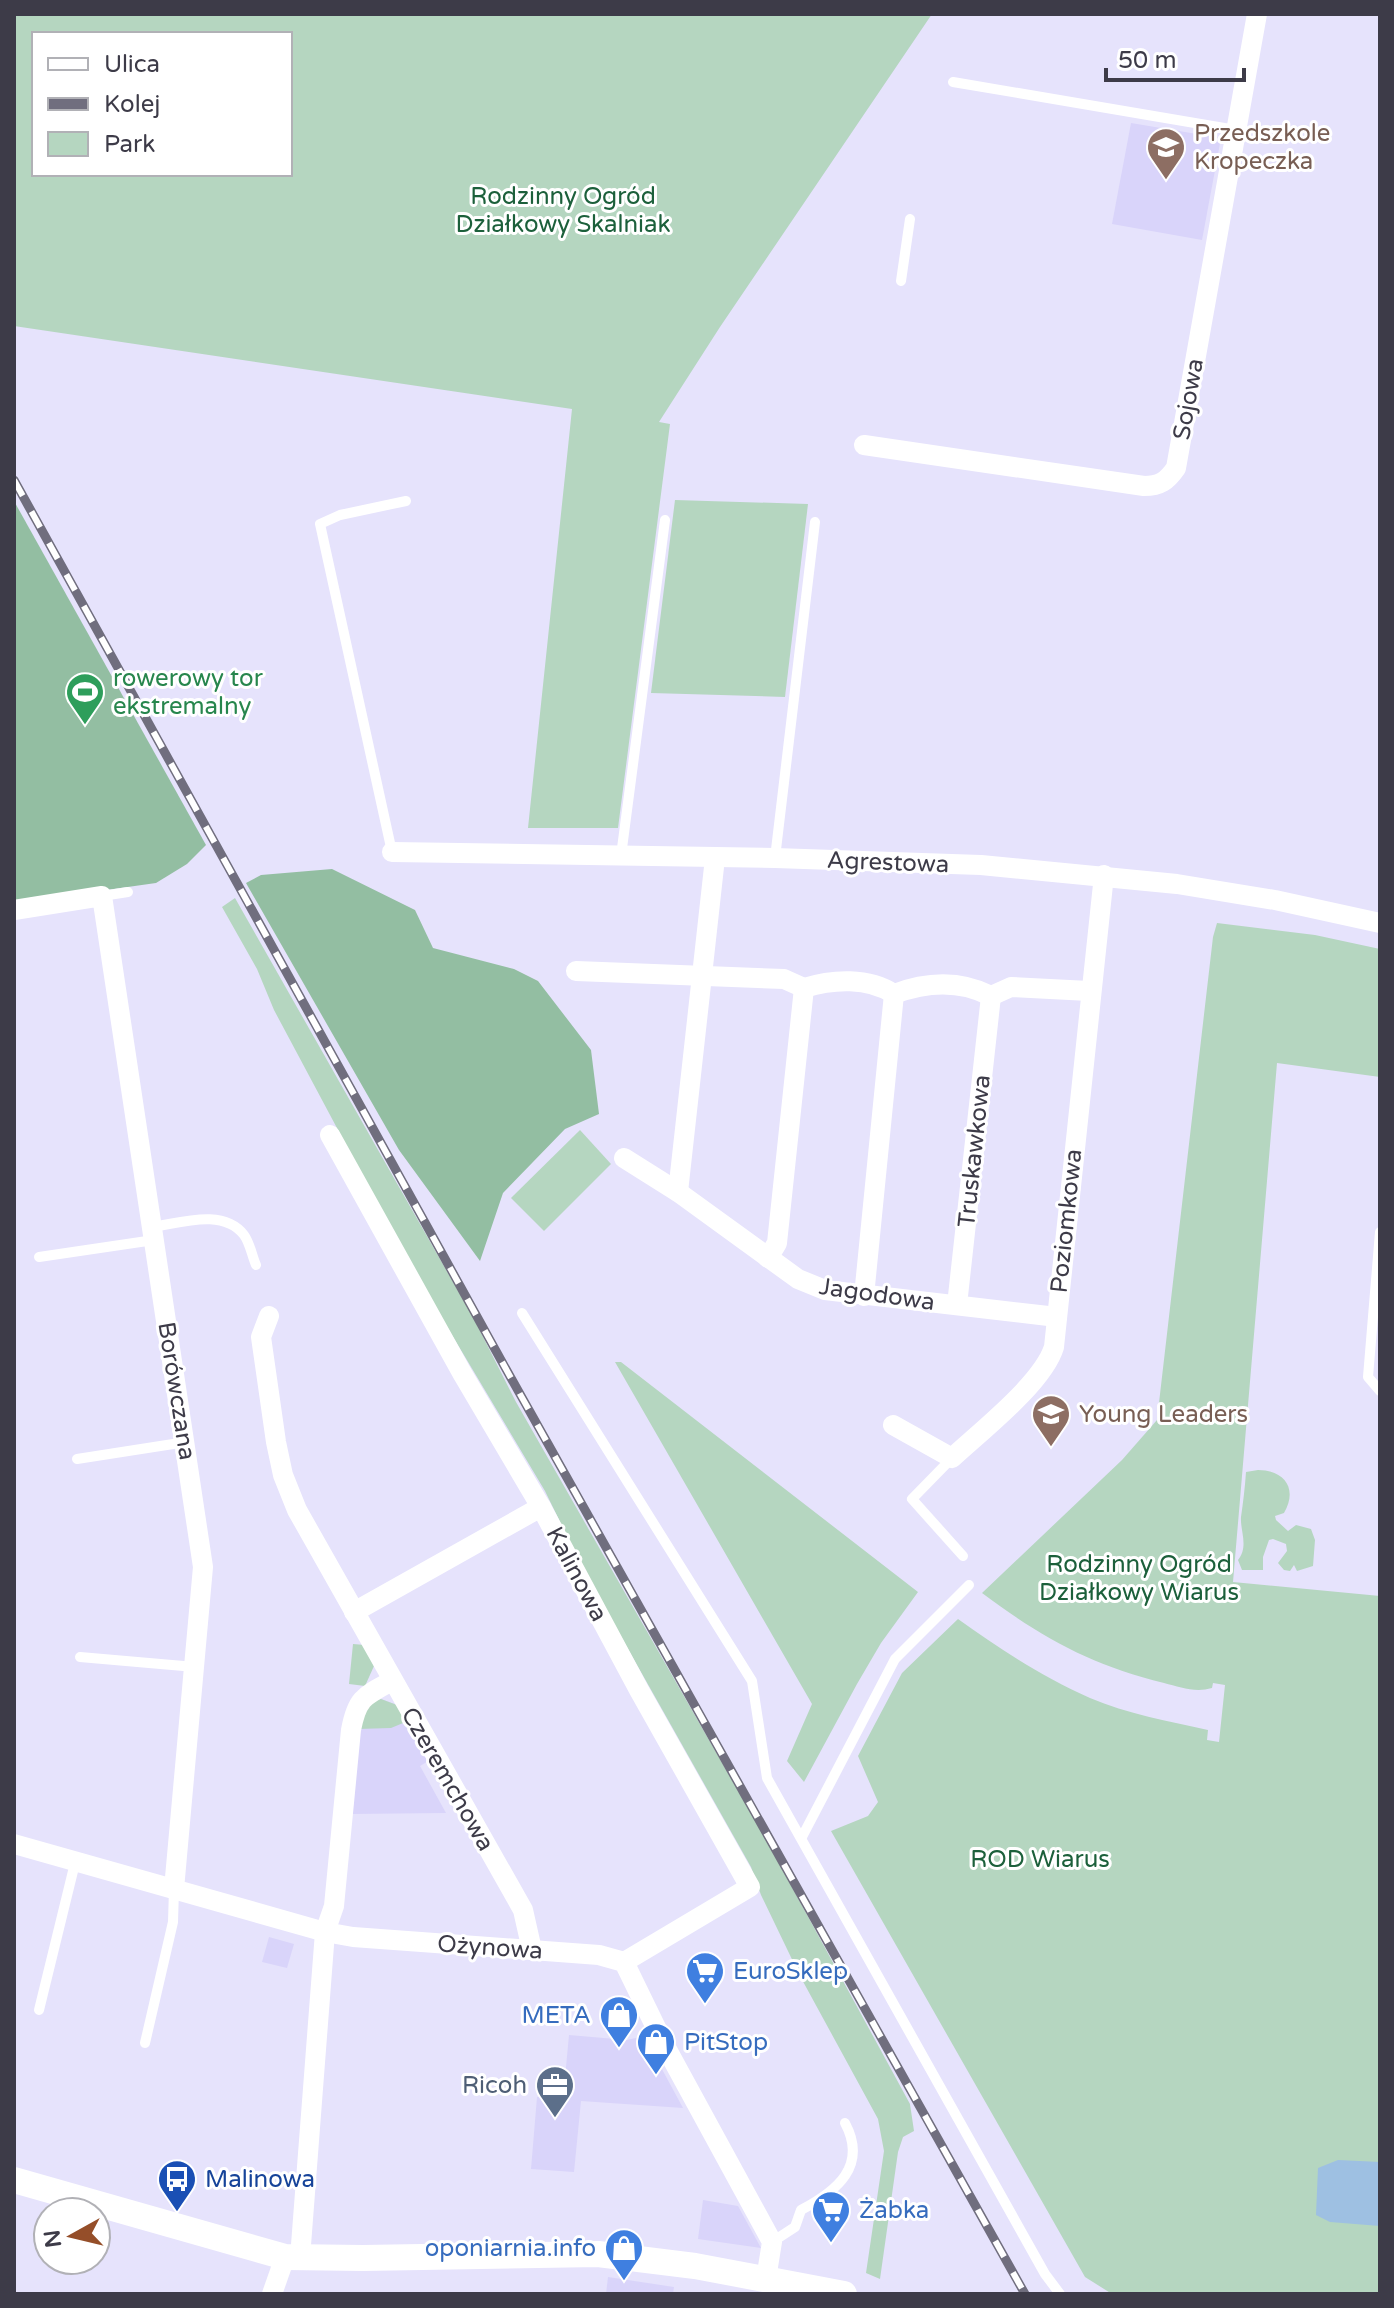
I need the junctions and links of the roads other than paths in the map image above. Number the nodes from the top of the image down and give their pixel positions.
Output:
1 (1257, 14) edge
2 (953, 82) dead end
3 (1236, 130) junction
4 (910, 219) dead end
5 (901, 281) dead end
6 (864, 445) dead end
7 (406, 501) dead end
8 (665, 520) dead end
9 (815, 522) dead end
10 (392, 852) joint
11 (621, 856) junction
12 (715, 858) junction
13 (775, 858) junction
14 (1104, 875) junction
15 (128, 892) dead end
16 (102, 896) junction
17 (14, 910) edge
18 (1380, 923) edge
19 (576, 971) dead end
20 (702, 975) junction
21 (804, 988) junction
22 (1089, 991) junction
23 (894, 994) junction
24 (991, 996) junction
25 (330, 1135) dead end
26 (624, 1158) dead end
27 (678, 1192) junction
28 (1380, 1232) edge
29 (153, 1234) junction
30 (39, 1257) dead end
31 (768, 1258) junction
32 (256, 1265) dead end
33 (864, 1296) junction
34 (957, 1305) junction
35 (522, 1313) dead end
36 (269, 1316) dead end
37 (1057, 1317) junction
38 (1380, 1391) edge
39 (893, 1425) dead end
40 (186, 1442) junction
41 (952, 1458) junction
42 (77, 1459) dead end
43 (541, 1507) junction
44 (963, 1556) dead end
45 (969, 1585) dead end
46 (354, 1612) junction
47 (80, 1657) dead end
48 (195, 1667) junction
49 (392, 1681) junction
50 (802, 1837) junction
51 (14, 1844) edge
52 (75, 1863) junction
53 (174, 1889) junction
54 (325, 1932) junction
55 (532, 1950) junction
56 (624, 1962) junction
57 (39, 2010) dead end
58 (145, 2043) dead end
59 (845, 2123) dead end
60 (14, 2180) edge
61 (772, 2242) junction
62 (293, 2258) junction
63 (766, 2279) junction
64 (272, 2294) edge
65 (844, 2294) edge
66 (1060, 2294) edge

1 - 3 street, Sojowa
2 - 3 lane
3 - 6 street, Sojowa
4 - 5 lane
7 - 10 lane
8 - 11 lane
9 - 13 lane
10 - 11 street, Agrestowa
11 - 12 street, Agrestowa
12 - 13 street, Agrestowa
12 - 20 street
13 - 14 street, Agrestowa
14 - 18 street, Agrestowa
14 - 22 street, Poziomkowa
15 - 16 lane
16 - 17 street
16 - 29 street, Borówczana
19 - 20 street
20 - 21 street
20 - 27 street
21 - 23 street
21 - 31 street
22 - 24 street
22 - 37 street, Poziomkowa
23 - 24 street
23 - 33 street
24 - 34 street, Truskawkowa
25 - 43 street, Kalinowa
26 - 27 street, Jagodowa
27 - 31 street, Jagodowa
28 - 38 lane
29 - 30 lane
29 - 32 lane
29 - 40 street, Borówczana
31 - 33 street, Jagodowa
33 - 34 street, Jagodowa
34 - 37 street, Jagodowa
35 - 50 lane
36 - 46 street, Czeremchowa
37 - 41 street, Poziomkowa
39 - 41 street
40 - 42 lane
40 - 48 street, Borówczana
41 - 44 lane
43 - 46 street
43 - 56 street, Kalinowa
45 - 50 lane
46 - 49 street, Czeremchowa
47 - 48 lane
48 - 53 street, Borówczana
49 - 54 street
49 - 55 street, Czeremchowa
50 - 66 lane
51 - 52 street, Ożynowa
52 - 53 street, Ożynowa
52 - 57 lane
53 - 54 street, Ożynowa
53 - 58 lane
54 - 55 street, Ożynowa
54 - 62 street
55 - 56 street, Ożynowa
56 - 61 street
59 - 61 lane
60 - 62 street
61 - 63 street
62 - 63 street
62 - 64 street
63 - 65 street

